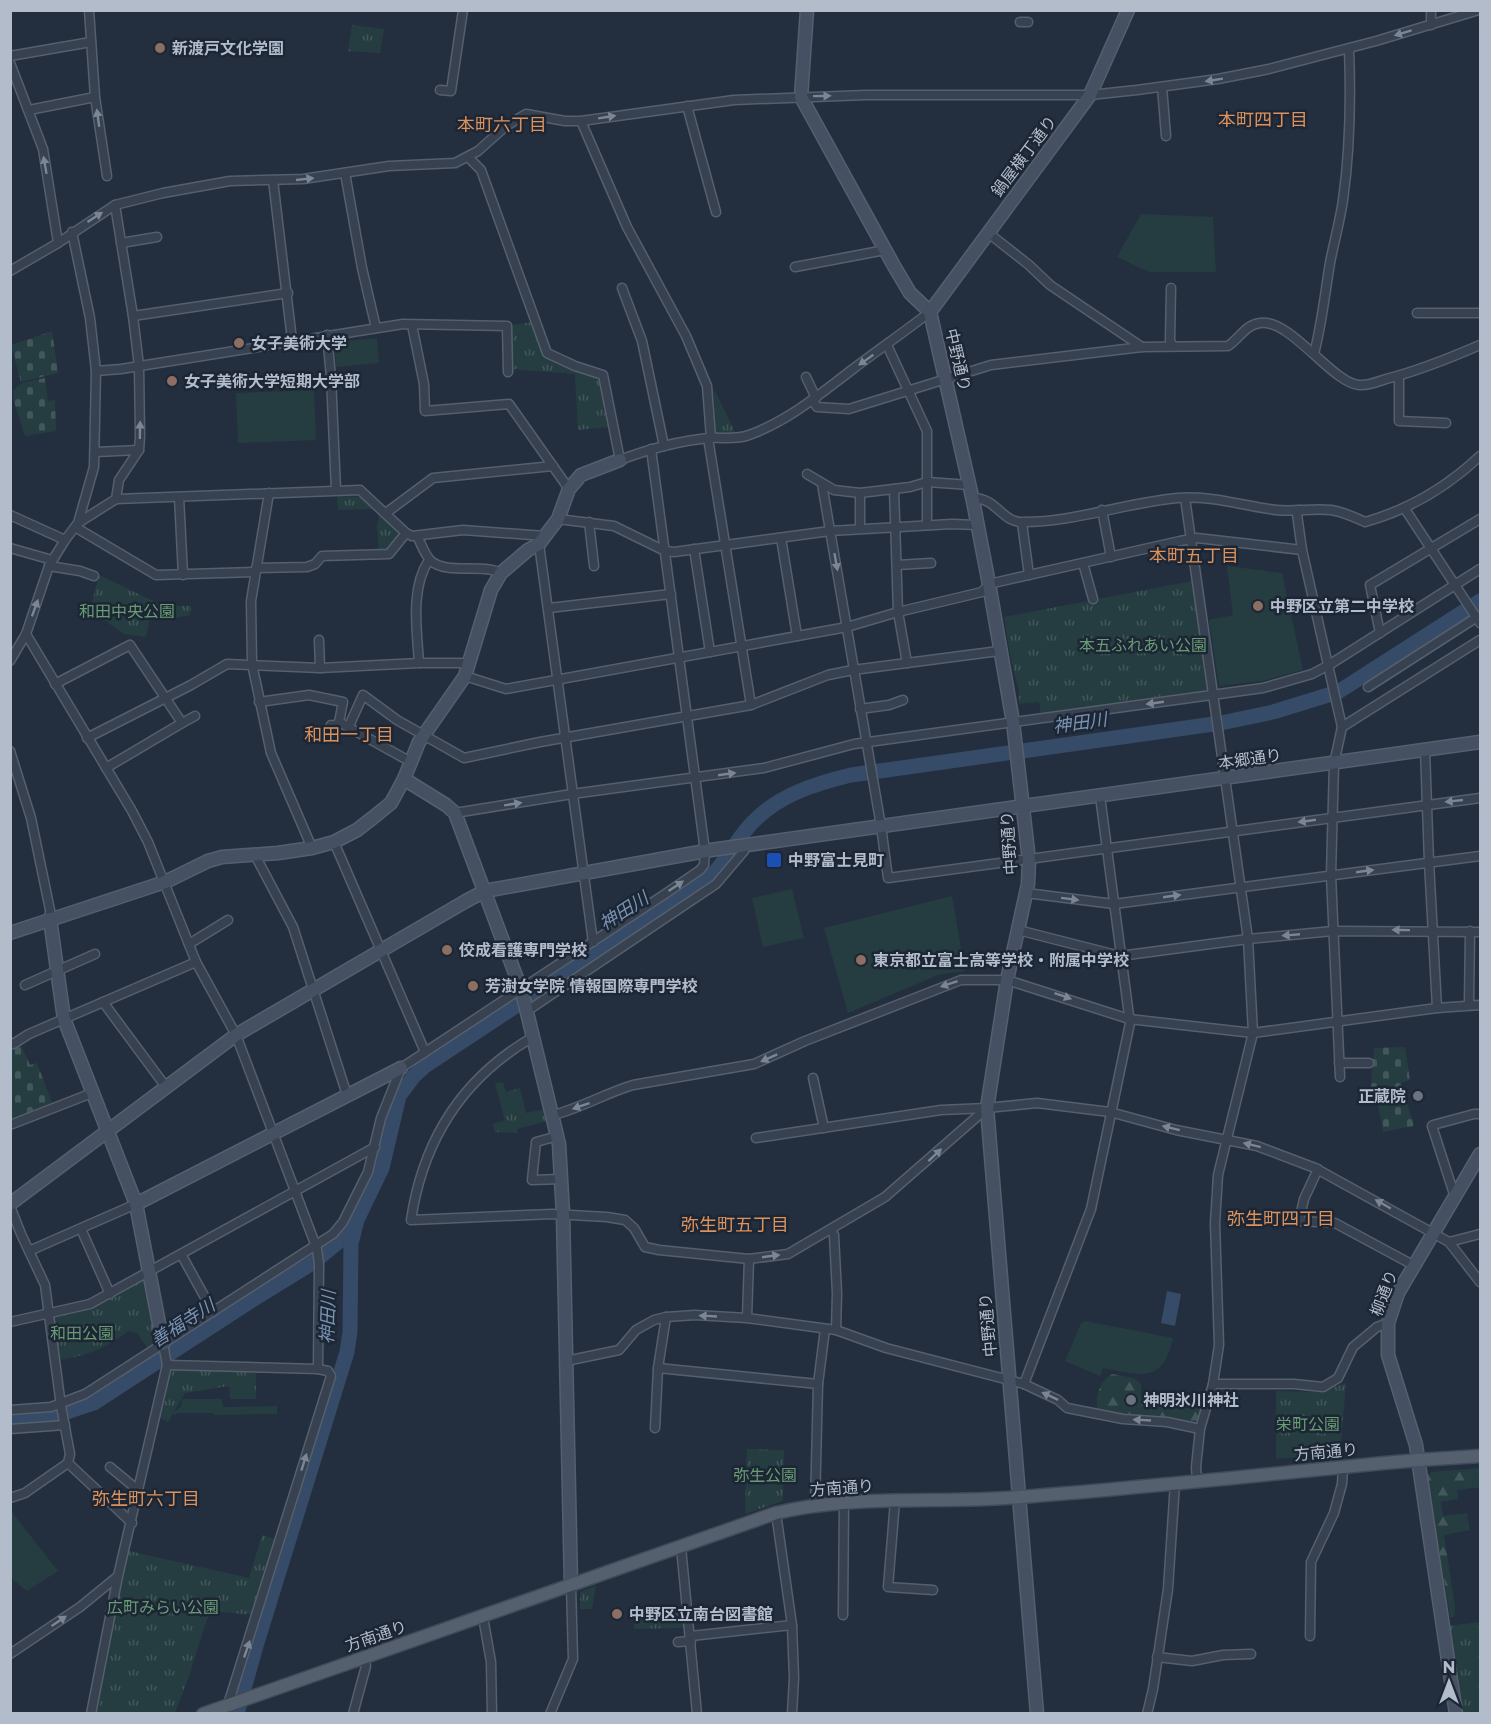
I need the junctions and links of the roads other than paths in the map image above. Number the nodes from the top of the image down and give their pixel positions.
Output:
1 (89, 10) edge
2 (463, 10) edge
3 (807, 10) edge
4 (1128, 10) edge
5 (1431, 10) edge
6 (1479, 10) edge
7 (1431, 25) junction
8 (91, 42) junction
9 (1349, 49) junction
10 (10, 56) edge
11 (11, 66) edge
12 (1162, 87) junction
13 (440, 90) dead end
14 (1090, 94) junction
15 (95, 97) junction
16 (801, 97) junction
17 (687, 106) junction
18 (29, 110) junction
19 (581, 121) junction
20 (1166, 136) dead end
21 (468, 157) junction
22 (345, 173) junction
23 (107, 176) dead end
24 (273, 180) junction
25 (114, 205) junction
26 (716, 212) dead end
27 (72, 232) junction
28 (987, 232) junction
29 (157, 237) dead end
30 (58, 243) junction
31 (121, 243) junction
32 (885, 250) junction
33 (795, 267) dead end
34 (10, 271) edge
35 (622, 288) dead end
36 (1171, 288) dead end
37 (288, 293) junction
38 (930, 312) junction
39 (1417, 313) dead end
40 (1480, 313) edge
41 (133, 316) junction
42 (412, 325) junction
43 (376, 328) junction
44 (327, 335) junction
45 (292, 340) junction
46 (887, 345) junction
47 (1480, 345) edge
48 (1173, 346) junction
49 (1142, 347) junction
50 (1314, 354) junction
51 (139, 366) junction
52 (96, 371) junction
53 (508, 372) dead end
54 (1399, 376) junction
55 (806, 377) dead end
56 (946, 378) junction
57 (909, 391) junction
58 (815, 400) junction
59 (1446, 423) dead end
60 (709, 438) junction
61 (664, 446) junction
62 (651, 449) junction
63 (139, 450) junction
64 (96, 452) junction
65 (1480, 456) edge
66 (620, 460) junction
67 (553, 466) junction
68 (807, 474) dead end
69 (927, 482) junction
70 (822, 484) junction
71 (569, 489) junction
72 (894, 489) junction
73 (336, 490) junction
74 (971, 492) junction
75 (269, 493) junction
76 (860, 493) junction
77 (179, 497) junction
78 (1185, 498) junction
79 (116, 499) junction
80 (1405, 509) junction
81 (1102, 510) junction
82 (1299, 510) junction
83 (386, 513) junction
84 (10, 515) edge
85 (558, 519) junction
86 (1480, 519) edge
87 (589, 522) junction
88 (1022, 523) junction
89 (77, 525) junction
90 (927, 525) junction
91 (977, 525) junction
92 (896, 526) junction
93 (860, 528) junction
94 (830, 531) junction
95 (406, 533) junction
96 (417, 536) junction
97 (781, 538) junction
98 (1191, 539) junction
99 (65, 540) junction
100 (542, 540) junction
101 (724, 546) junction
102 (10, 548) edge
103 (694, 549) junction
104 (1432, 549) junction
105 (1302, 550) junction
106 (665, 551) junction
107 (1111, 557) junction
108 (429, 560) junction
109 (51, 563) junction
110 (931, 563) dead end
111 (1083, 563) junction
112 (897, 565) junction
113 (594, 567) dead end
114 (1480, 569) edge
115 (255, 570) junction
116 (501, 573) junction
117 (183, 575) junction
118 (1029, 575) junction
119 (94, 576) dead end
120 (989, 584) junction
121 (1456, 585) junction
122 (670, 594) junction
123 (1093, 598) dead end
124 (549, 608) junction
125 (898, 612) junction
126 (1478, 618) edge
127 (847, 627) junction
128 (1380, 633) junction
129 (26, 634) junction
130 (797, 636) junction
131 (319, 640) dead end
132 (1480, 640) edge
133 (740, 647) junction
134 (999, 651) junction
135 (710, 652) junction
136 (679, 658) junction
137 (10, 661) edge
138 (418, 663) junction
139 (907, 663) junction
140 (252, 664) junction
141 (1329, 666) junction
142 (320, 668) junction
143 (467, 670) junction
144 (853, 670) junction
145 (558, 681) junction
146 (55, 684) junction
147 (1368, 687) dead end
148 (1213, 695) junction
149 (166, 698) junction
150 (903, 700) dead end
151 (259, 702) junction
152 (751, 705) junction
153 (860, 709) junction
154 (195, 716) dead end
155 (687, 717) junction
156 (339, 722) junction
157 (1013, 722) junction
158 (182, 723) junction
159 (348, 726) junction
160 (1342, 727) junction
161 (326, 734) dead end
162 (424, 735) junction
163 (87, 738) junction
164 (566, 738) junction
165 (1480, 742) edge
166 (866, 743) junction
167 (1425, 750) junction
168 (10, 751) edge
169 (411, 762) junction
170 (1334, 764) junction
171 (106, 768) junction
172 (695, 778) junction
173 (404, 779) junction
174 (1225, 779) junction
175 (572, 794) junction
176 (1100, 796) junction
177 (1480, 798) edge
178 (1428, 804) junction
179 (1023, 807) junction
180 (455, 813) junction
181 (1332, 818) junction
182 (881, 826) junction
183 (1233, 832) junction
184 (334, 842) junction
185 (744, 845) junction
186 (312, 848) junction
187 (1107, 849) junction
188 (705, 851) junction
189 (255, 855) junction
190 (1480, 855) edge
191 (1029, 860) junction
192 (1429, 862) junction
193 (583, 872) junction
194 (1331, 875) junction
195 (165, 882) junction
196 (1241, 887) junction
197 (485, 891) junction
198 (1026, 893) junction
199 (1114, 904) junction
200 (50, 918) junction
201 (228, 920) dead end
202 (1018, 930) junction
203 (1333, 931) junction
204 (1432, 931) junction
205 (1470, 931) junction
206 (1480, 932) edge
207 (10, 933) edge
208 (1248, 939) junction
209 (593, 942) junction
210 (189, 944) junction
211 (381, 951) junction
212 (95, 954) dead end
213 (1120, 956) junction
214 (196, 962) junction
215 (57, 970) junction
216 (1007, 980) junction
217 (25, 985) dead end
218 (312, 991) junction
219 (521, 991) junction
220 (103, 1002) junction
221 (1469, 1004) junction
222 (1480, 1005) edge
223 (1437, 1008) junction
224 (526, 1010) junction
225 (64, 1019) junction
226 (1129, 1019) junction
227 (1337, 1021) junction
228 (1253, 1033) junction
229 (236, 1035) junction
230 (533, 1036) junction
231 (13, 1044) dead end
232 (426, 1052) junction
233 (1339, 1063) junction
234 (1369, 1063) dead end
235 (401, 1068) junction
236 (1340, 1077) dead end
237 (813, 1078) dead end
238 (166, 1087) junction
239 (92, 1094) junction
240 (347, 1095) junction
241 (987, 1108) junction
242 (1110, 1112) junction
243 (1480, 1114) edge
244 (553, 1116) junction
245 (10, 1125) edge
246 (824, 1128) junction
247 (107, 1132) junction
248 (274, 1133) junction
249 (558, 1136) junction
250 (756, 1138) dead end
251 (1228, 1139) junction
252 (375, 1147) junction
253 (1480, 1154) edge
254 (1318, 1169) junction
255 (561, 1179) junction
256 (295, 1190) junction
257 (1456, 1196) junction
258 (136, 1204) junction
259 (10, 1205) edge
260 (563, 1215) junction
261 (81, 1229) junction
262 (831, 1229) junction
263 (1434, 1233) junction
264 (1480, 1234) edge
265 (1449, 1242) junction
266 (317, 1247) junction
267 (28, 1251) junction
268 (181, 1254) junction
269 (750, 1259) junction
270 (1413, 1265) junction
271 (149, 1272) junction
272 (1480, 1282) edge
273 (110, 1294) junction
274 (213, 1312) junction
275 (49, 1315) junction
276 (666, 1317) junction
277 (747, 1318) junction
278 (10, 1322) edge
279 (1388, 1323) junction
280 (825, 1329) junction
281 (836, 1330) junction
282 (163, 1346) junction
283 (566, 1361) junction
284 (167, 1363) junction
285 (658, 1368) junction
286 (318, 1369) junction
287 (1010, 1381) junction
288 (818, 1384) junction
289 (1213, 1384) junction
290 (1027, 1386) junction
291 (61, 1405) junction
292 (10, 1410) edge
293 (65, 1422) junction
294 (656, 1428) dead end
295 (10, 1429) edge
296 (1200, 1429) junction
297 (1480, 1456) edge
298 (1418, 1460) junction
299 (68, 1463) junction
300 (110, 1467) dead end
301 (1343, 1467) junction
302 (1197, 1480) junction
303 (1175, 1483) junction
304 (139, 1491) junction
305 (1018, 1497) junction
306 (10, 1498) edge
307 (895, 1501) junction
308 (844, 1503) junction
309 (814, 1505) junction
310 (776, 1513) junction
311 (132, 1522) junction
312 (681, 1547) junction
313 (118, 1576) junction
314 (571, 1585) junction
315 (933, 1590) dead end
316 (843, 1615) dead end
317 (483, 1617) junction
318 (792, 1625) junction
319 (1310, 1636) dead end
320 (691, 1638) junction
321 (678, 1642) dead end
322 (10, 1654) edge
323 (1251, 1654) dead end
324 (1157, 1657) junction
325 (363, 1658) junction
326 (229, 1707) edge
327 (91, 1713) edge
328 (203, 1713) edge
329 (353, 1713) edge
330 (492, 1713) edge
331 (550, 1713) edge
332 (697, 1713) edge
333 (792, 1713) edge
334 (1037, 1713) edge
335 (1147, 1713) edge
336 (1456, 1713) edge

1 - 8 street
2 - 13 street
3 - 16 street
4 - 14 street, 鍋屋横丁通り
5 - 7 street
6 - 7 street
7 -> 9 street
8 - 10 street
8 - 15 street
9 -> 12 street
9 - 50 street
11 - 18 street
12 - 14 street
12 - 20 street
16 -> 14 street
14 - 28 street, 鍋屋横丁通り
15 - 18 street
23 -> 15 street
16 - 17 street
16 - 32 street, 中野通り
19 -> 17 street
17 - 26 street
30 -> 18 street
19 - 21 street
19 - 60 street
21 - 22 street
21 - 66 street
24 -> 22 street
22 - 43 street
24 - 25 street
24 - 37 street
27 -> 25 street
25 - 31 street
27 - 30 street
27 - 52 street
28 - 38 street, 鍋屋横丁通り
28 - 49 street
29 - 31 street
30 - 34 street
31 - 41 street
32 - 33 street
32 - 38 street, 中野通り
35 - 61 street
36 - 48 street
37 - 41 street
37 - 45 street
38 - 46 street
38 - 56 street, 中野通り
39 - 40 street
41 - 51 street
42 - 43 street
42 - 53 street
42 - 67 street
43 - 44 street
44 - 45 street
44 - 73 street
45 - 51 street
46 - 57 street
46 -> 58 street
47 - 54 street
48 - 49 street
48 - 50 street
49 - 56 street
50 - 54 street
51 - 52 street
63 -> 51 street
52 - 64 street
54 - 59 street
55 - 58 street
56 - 57 street
56 - 74 street, 中野通り
57 - 58 street
57 - 69 street
58 - 60 street
60 - 61 street
60 - 101 street
61 - 62 street
62 - 66 street
62 - 106 street
63 - 64 street
63 - 79 street
64 - 89 street
65 - 80 street
66 - 71 street
67 - 71 street
67 - 83 street
68 - 70 street
69 - 72 street
69 - 74 street
69 - 90 street
70 - 76 street
70 - 94 street
71 - 85 street
72 - 76 street
72 - 92 street
73 - 75 street
73 - 83 street
74 - 88 street
74 - 91 street, 中野通り
75 - 77 street
75 - 115 street
76 - 93 street
77 - 79 street
77 - 117 street
78 - 81 street
78 - 82 street
78 - 98 street
79 - 89 street
80 - 82 street
80 - 104 street
81 - 88 street
81 - 107 street
82 - 105 street
83 - 95 street
84 - 99 street
85 - 87 street
85 - 100 street
86 - 104 street
87 - 106 street
87 - 113 street
88 - 118 street
89 - 99 street
89 - 117 street
90 - 91 street
90 - 92 street
91 - 120 street, 中野通り
92 - 93 street
92 - 112 street
93 - 94 street
94 - 97 street
94 -> 127 street
95 - 96 street
95 - 115 street
96 - 100 street
96 - 108 street
97 - 101 street
97 - 130 street
98 - 105 street
98 - 107 street
98 - 148 street
99 - 109 street
100 - 116 street
100 - 124 street
101 - 103 street
101 - 133 street
102 - 109 street
103 - 106 street
103 - 135 street
104 - 121 street
104 - 128 street
105 - 141 street
106 - 122 street
107 - 111 street
108 - 116 street
108 - 138 street
109 - 119 street
129 -> 109 street
110 - 112 street
111 - 118 street
111 - 123 street
112 - 125 street
114 - 121 street
115 - 117 street
115 - 140 street
116 - 143 street
118 - 120 street
120 - 125 street
120 - 134 street, 中野通り
121 - 126 street
121 - 128 street
122 - 124 street
122 - 136 street
124 - 145 street
125 - 127 street
125 - 139 street
126 - 147 street
127 - 130 street
127 - 144 street
128 - 141 street
129 - 137 street
129 - 146 street
130 - 133 street
131 - 142 street
132 - 160 street
133 - 135 street
133 - 152 street
134 - 139 street
134 - 157 street, 中野通り
135 - 136 street
136 - 145 street
136 - 155 street
138 - 142 street
138 - 143 street
139 - 144 street
140 - 142 street
140 - 149 street
140 - 151 street
141 - 148 street
141 - 160 street
143 - 145 street
143 - 162 street
144 - 152 street
144 - 153 street
145 - 164 street
146 - 149 street
146 - 163 street
148 -> 157 street
148 - 174 street
149 - 158 street
149 - 163 street
150 - 153 street
151 - 156 street
151 - 186 street
152 - 155 street
153 - 166 street
154 - 158 street
155 - 164 street
155 - 172 street
156 - 159 street
156 - 161 street
157 - 166 street
157 - 179 street, 中野通り
158 - 171 street
159 - 162 street
159 - 169 street
160 - 170 street
162 - 164 street
162 - 169 street
163 - 171 street
164 - 175 street
165 - 167 street, 本郷通り
172 -> 166 street
166 - 182 street
167 - 170 street, 本郷通り
167 - 178 street
168 - 200 street
169 - 173 street
170 - 174 street, 本郷通り
170 - 181 street
171 - 195 street
172 - 175 street
172 - 188 street
173 - 180 street
173 - 184 street
174 - 176 street, 本郷通り
174 - 183 street
180 -> 175 street
175 - 193 street
176 - 179 street, 本郷通り
176 - 187 street
177 -> 178 street
178 - 181 street
178 - 192 street
179 - 182 street, 本郷通り
179 - 191 street, 中野通り
180 - 197 street
181 -> 183 street
181 - 194 street
182 - 185 street, 本郷通り
182 - 191 street
183 - 187 street
183 - 196 street
184 - 186 street
184 - 211 street
185 - 188 street, 本郷通り
185 - 224 street
186 - 189 street
187 - 191 street
187 - 199 street
188 - 193 street, 本郷通り
209 -> 188 street
189 - 195 street
189 - 218 street
190 - 192 street
191 - 198 street, 中野通り
194 -> 192 street
192 - 204 street
193 - 197 street, 本郷通り
193 - 209 street
194 - 196 street
194 - 203 street
195 - 200 street
195 - 210 street
199 -> 196 street
196 - 208 street
197 - 211 street, 本郷通り
197 - 219 street
198 -> 199 street
198 - 202 street, 中野通り
199 - 213 street
200 - 207 street
200 - 215 street
201 - 210 street
202 - 213 street
202 - 216 street, 中野通り
204 -> 203 street
203 -> 208 street
203 - 227 street
204 - 205 street
204 - 223 street
205 - 206 street
205 - 221 street
208 - 213 street
208 - 228 street
209 - 219 street
210 - 214 street
211 - 218 street, 本郷通り
211 - 232 street
212 - 215 street
213 - 226 street
214 - 220 street
214 - 229 street
215 - 217 street
215 - 225 street
216 -> 226 street
216 - 241 street, 中野通り
216 -> 244 street
218 - 229 street, 本郷通り
218 - 240 street
219 - 224 street
219 - 232 street
220 - 225 street
220 - 238 street
221 - 222 street
221 - 223 street
223 - 227 street
224 - 230 street
225 - 231 street
225 - 239 street
226 - 228 street
226 - 242 street
227 - 228 street
227 - 233 street
228 - 251 street
229 - 238 street, 本郷通り
229 - 248 street
230 - 244 street
230 - 260 street
232 - 235 street
233 - 234 street
233 - 236 street
235 - 240 street
235 - 252 street
237 - 246 street
238 - 247 street, 本郷通り
239 - 245 street
239 - 247 street
240 - 248 street
241 - 242 street
241 - 246 street
262 -> 241 street
241 - 287 street, 中野通り
251 -> 242 street
242 - 290 street
243 - 257 street
244 - 249 street
246 - 250 street
247 - 258 street
247 - 259 street, 本郷通り
248 - 256 street
248 - 258 street
249 - 255 street
249 - 255 street
254 -> 251 street
251 - 289 street
252 - 256 street
252 - 266 street
253 - 257 street, 柳通り
263 -> 254 street
254 - 270 street
255 - 260 street
256 - 266 street
256 - 268 street
257 - 263 street, 柳通り
258 - 261 street
258 - 271 street
259 - 267 street
260 - 269 street
260 - 283 street
261 - 267 street
261 - 273 street
269 -> 262 street
262 - 281 street
263 - 265 street
263 - 270 street, 柳通り
264 - 265 street
265 - 272 street
266 - 274 street
266 - 286 street
267 - 275 street
268 - 271 street
268 - 274 street
269 - 277 street
270 - 279 street, 柳通り
271 - 273 street
271 - 282 street
273 - 275 street
274 - 282 street
275 - 278 street
275 - 291 street
277 -> 276 street
276 - 283 street
276 - 285 street
277 - 280 street
279 - 289 street
279 - 298 street, 柳通り
280 - 281 street
280 - 288 street
281 - 287 street
282 - 284 street
282 - 291 street
283 - 314 street
284 - 286 street
284 - 304 street
285 - 288 street
285 - 294 street
326 -> 286 street
287 - 290 street
287 - 305 street, 中野通り
288 - 309 street
289 - 296 street
296 -> 290 street
291 - 292 street
291 - 293 street
293 - 295 street
293 - 299 street
296 - 302 street
297 - 298 main road, 方南通り
298 - 301 main road, 方南通り
298 - 336 street, 柳通り
299 - 306 street
299 - 311 street
300 - 304 street
301 - 302 main road, 方南通り
301 - 319 street
302 - 303 main road, 方南通り
303 - 305 main road, 方南通り
303 - 324 street
304 - 311 street
305 - 307 main road, 方南通り
305 - 334 street, 中野通り
307 - 308 main road, 方南通り
307 - 315 street
308 - 309 main road, 方南通り
308 - 316 street
309 - 310 main road, 方南通り
310 - 312 main road, 方南通り
310 - 318 street
311 - 313 street
312 - 314 main road, 方南通り
312 - 320 street
322 -> 313 street
313 - 327 street
314 - 317 main road, 方南通り
314 - 331 street
317 - 325 main road, 方南通り
317 - 330 street
318 - 320 street
318 - 333 street
320 - 321 street
320 - 332 street
323 - 324 street
324 - 335 street
325 - 326 main road, 方南通り
325 - 329 street
326 - 328 main road, 方南通り

